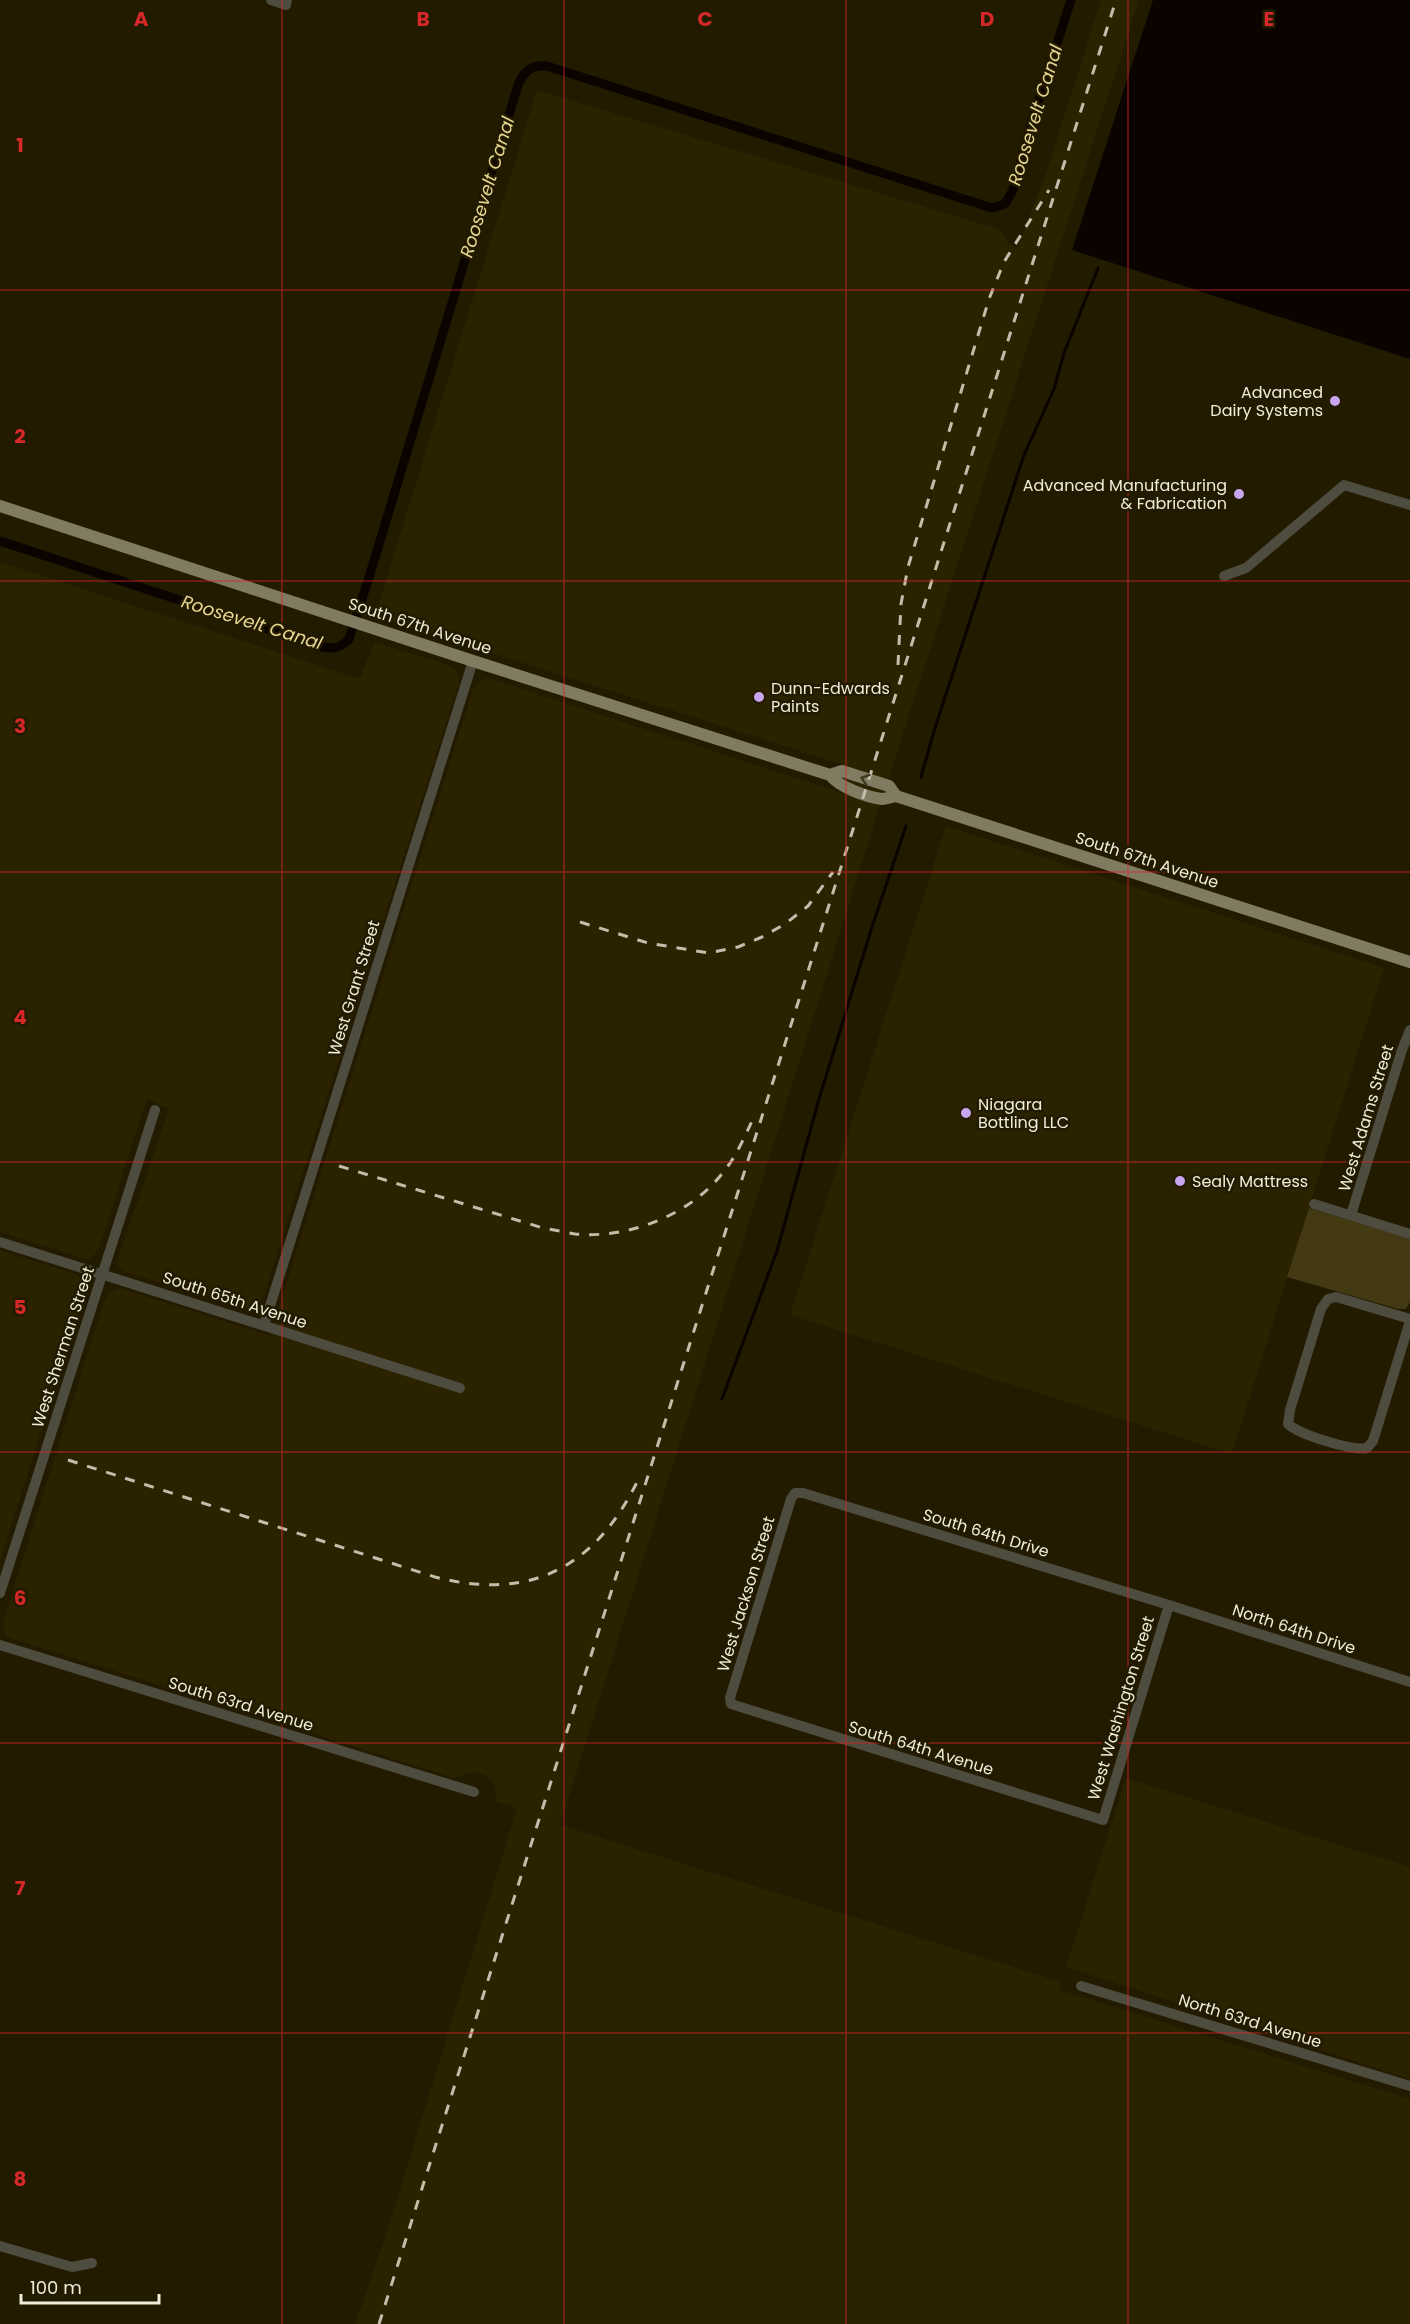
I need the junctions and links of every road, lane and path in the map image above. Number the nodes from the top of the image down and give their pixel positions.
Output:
1 (271, 0) edge
2 (286, 2) edge
3 (1410, 505) edge
4 (0, 506) edge
5 (1224, 576) dead end
6 (472, 661) junction
7 (1410, 962) edge
8 (1409, 1036) edge
9 (155, 1110) dead end
10 (1314, 1204) dead end
11 (1351, 1215) junction
12 (1410, 1234) edge
13 (0, 1242) edge
14 (101, 1273) junction
15 (1410, 1320) edge
16 (264, 1325) junction
17 (460, 1388) dead end
18 (795, 1493) joint
19 (0, 1593) edge
20 (1169, 1605) junction
21 (0, 1645) edge
22 (1410, 1682) edge
23 (731, 1704) joint
24 (474, 1792) dead end
25 (1103, 1820) joint
26 (1081, 1986) dead end
27 (1410, 2086) edge
28 (0, 2246) edge
29 (92, 2263) dead end

1 - 2 street
3 - 5 street
4 - 6 main road, South 67th Avenue
6 - 7 main road, South 67th Avenue
6 - 16 street, West Grant Street
8 - 11 street, West Adams Street
9 - 14 street, West Sherman Street
10 - 11 street
11 - 12 street
13 - 14 street, South 65th Avenue
14 - 16 street, South 65th Avenue
14 - 19 street, West Sherman Street
15 - 15 street
16 - 17 street, South 65th Avenue
18 - 20 street, South 64th Drive
18 - 23 street, West Jackson Street
20 - 22 street, North 64th Drive
20 - 25 street, West Washington Street
21 - 24 street, South 63rd Avenue
23 - 25 street, South 64th Avenue
26 - 27 street, North 63rd Avenue
28 - 29 street

